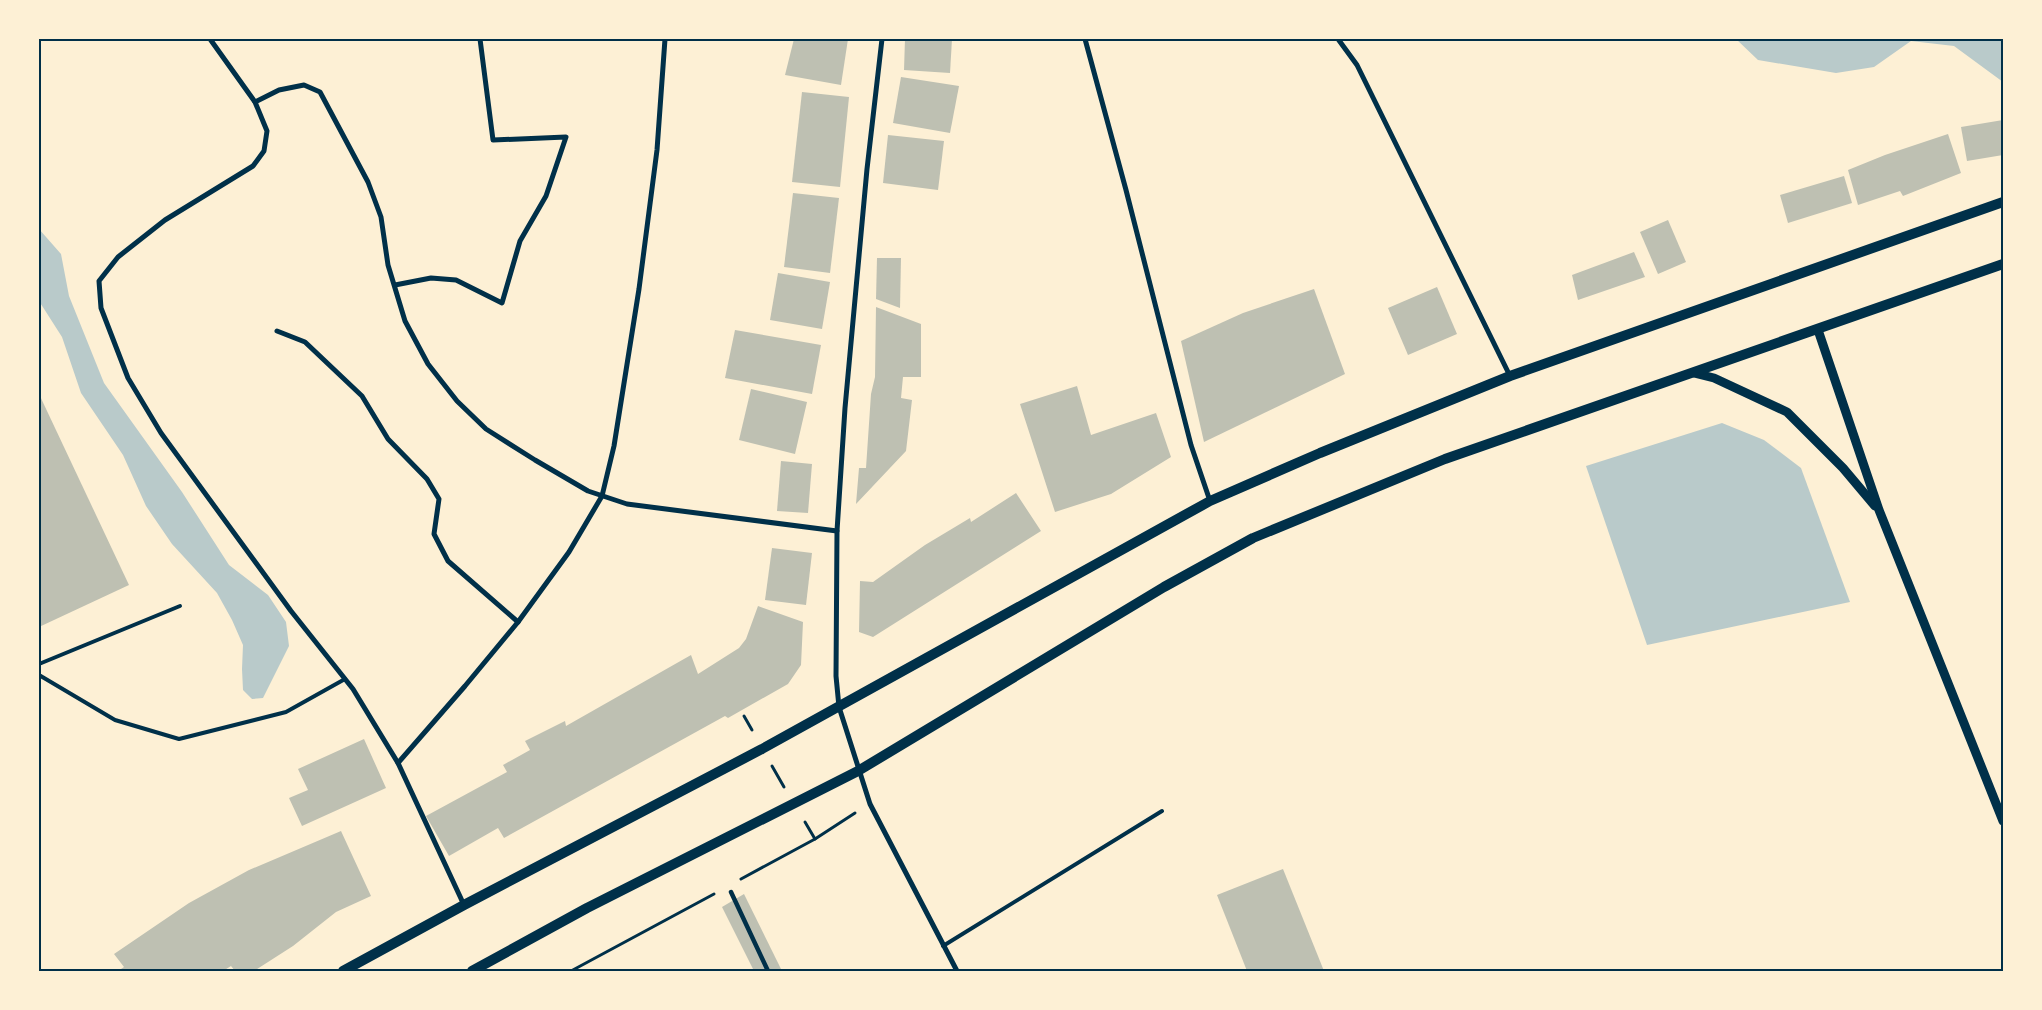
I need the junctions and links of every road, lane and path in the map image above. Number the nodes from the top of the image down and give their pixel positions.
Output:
1 (210, 39) edge
2 (480, 39) edge
3 (665, 39) edge
4 (882, 39) edge
5 (1085, 39) edge
6 (1338, 39) edge
7 (255, 102) junction
8 (2003, 202) edge
9 (2003, 264) edge
10 (394, 286) junction
11 (1818, 330) junction
12 (277, 331) dead end
13 (1694, 373) junction
14 (1510, 376) junction
15 (602, 496) junction
16 (1210, 501) junction
17 (1879, 510) junction
18 (837, 531) junction
19 (180, 606) dead end
20 (518, 622) junction
21 (39, 664) edge
22 (39, 675) edge
23 (345, 680) junction
24 (839, 707) junction
25 (744, 716) dead end
26 (762, 749) junction
27 (398, 763) junction
28 (858, 770) junction
29 (794, 804) junction
30 (1162, 811) dead end
31 (2003, 821) edge
32 (815, 839) dead end
33 (730, 892) dead end
34 (464, 905) junction
35 (943, 946) junction
36 (343, 971) edge
37 (472, 971) edge
38 (768, 971) edge
39 (957, 971) edge

1 - 7 street
2 - 10 street
3 - 15 street
4 - 18 street
5 - 16 street
6 - 14 street
7 - 10 street
7 - 23 street
8 - 14 main road
9 - 11 main road
10 - 15 street
11 - 13 main road
11 - 17 street
12 - 20 street
13 - 17 street
13 - 28 main road
14 - 16 main road
15 - 18 street
15 - 20 street
16 - 24 main road
17 - 31 street
18 - 24 street
19 - 21 lane
20 - 27 street
22 - 23 lane
23 - 27 street
24 - 26 main road
24 - 28 street
25 - 26 path
26 - 29 path
26 - 34 main road
27 - 34 street
28 - 29 main road
28 - 35 street
29 - 32 path
29 - 37 main road
30 - 35 lane
33 - 38 street
34 - 36 main road
35 - 39 street

